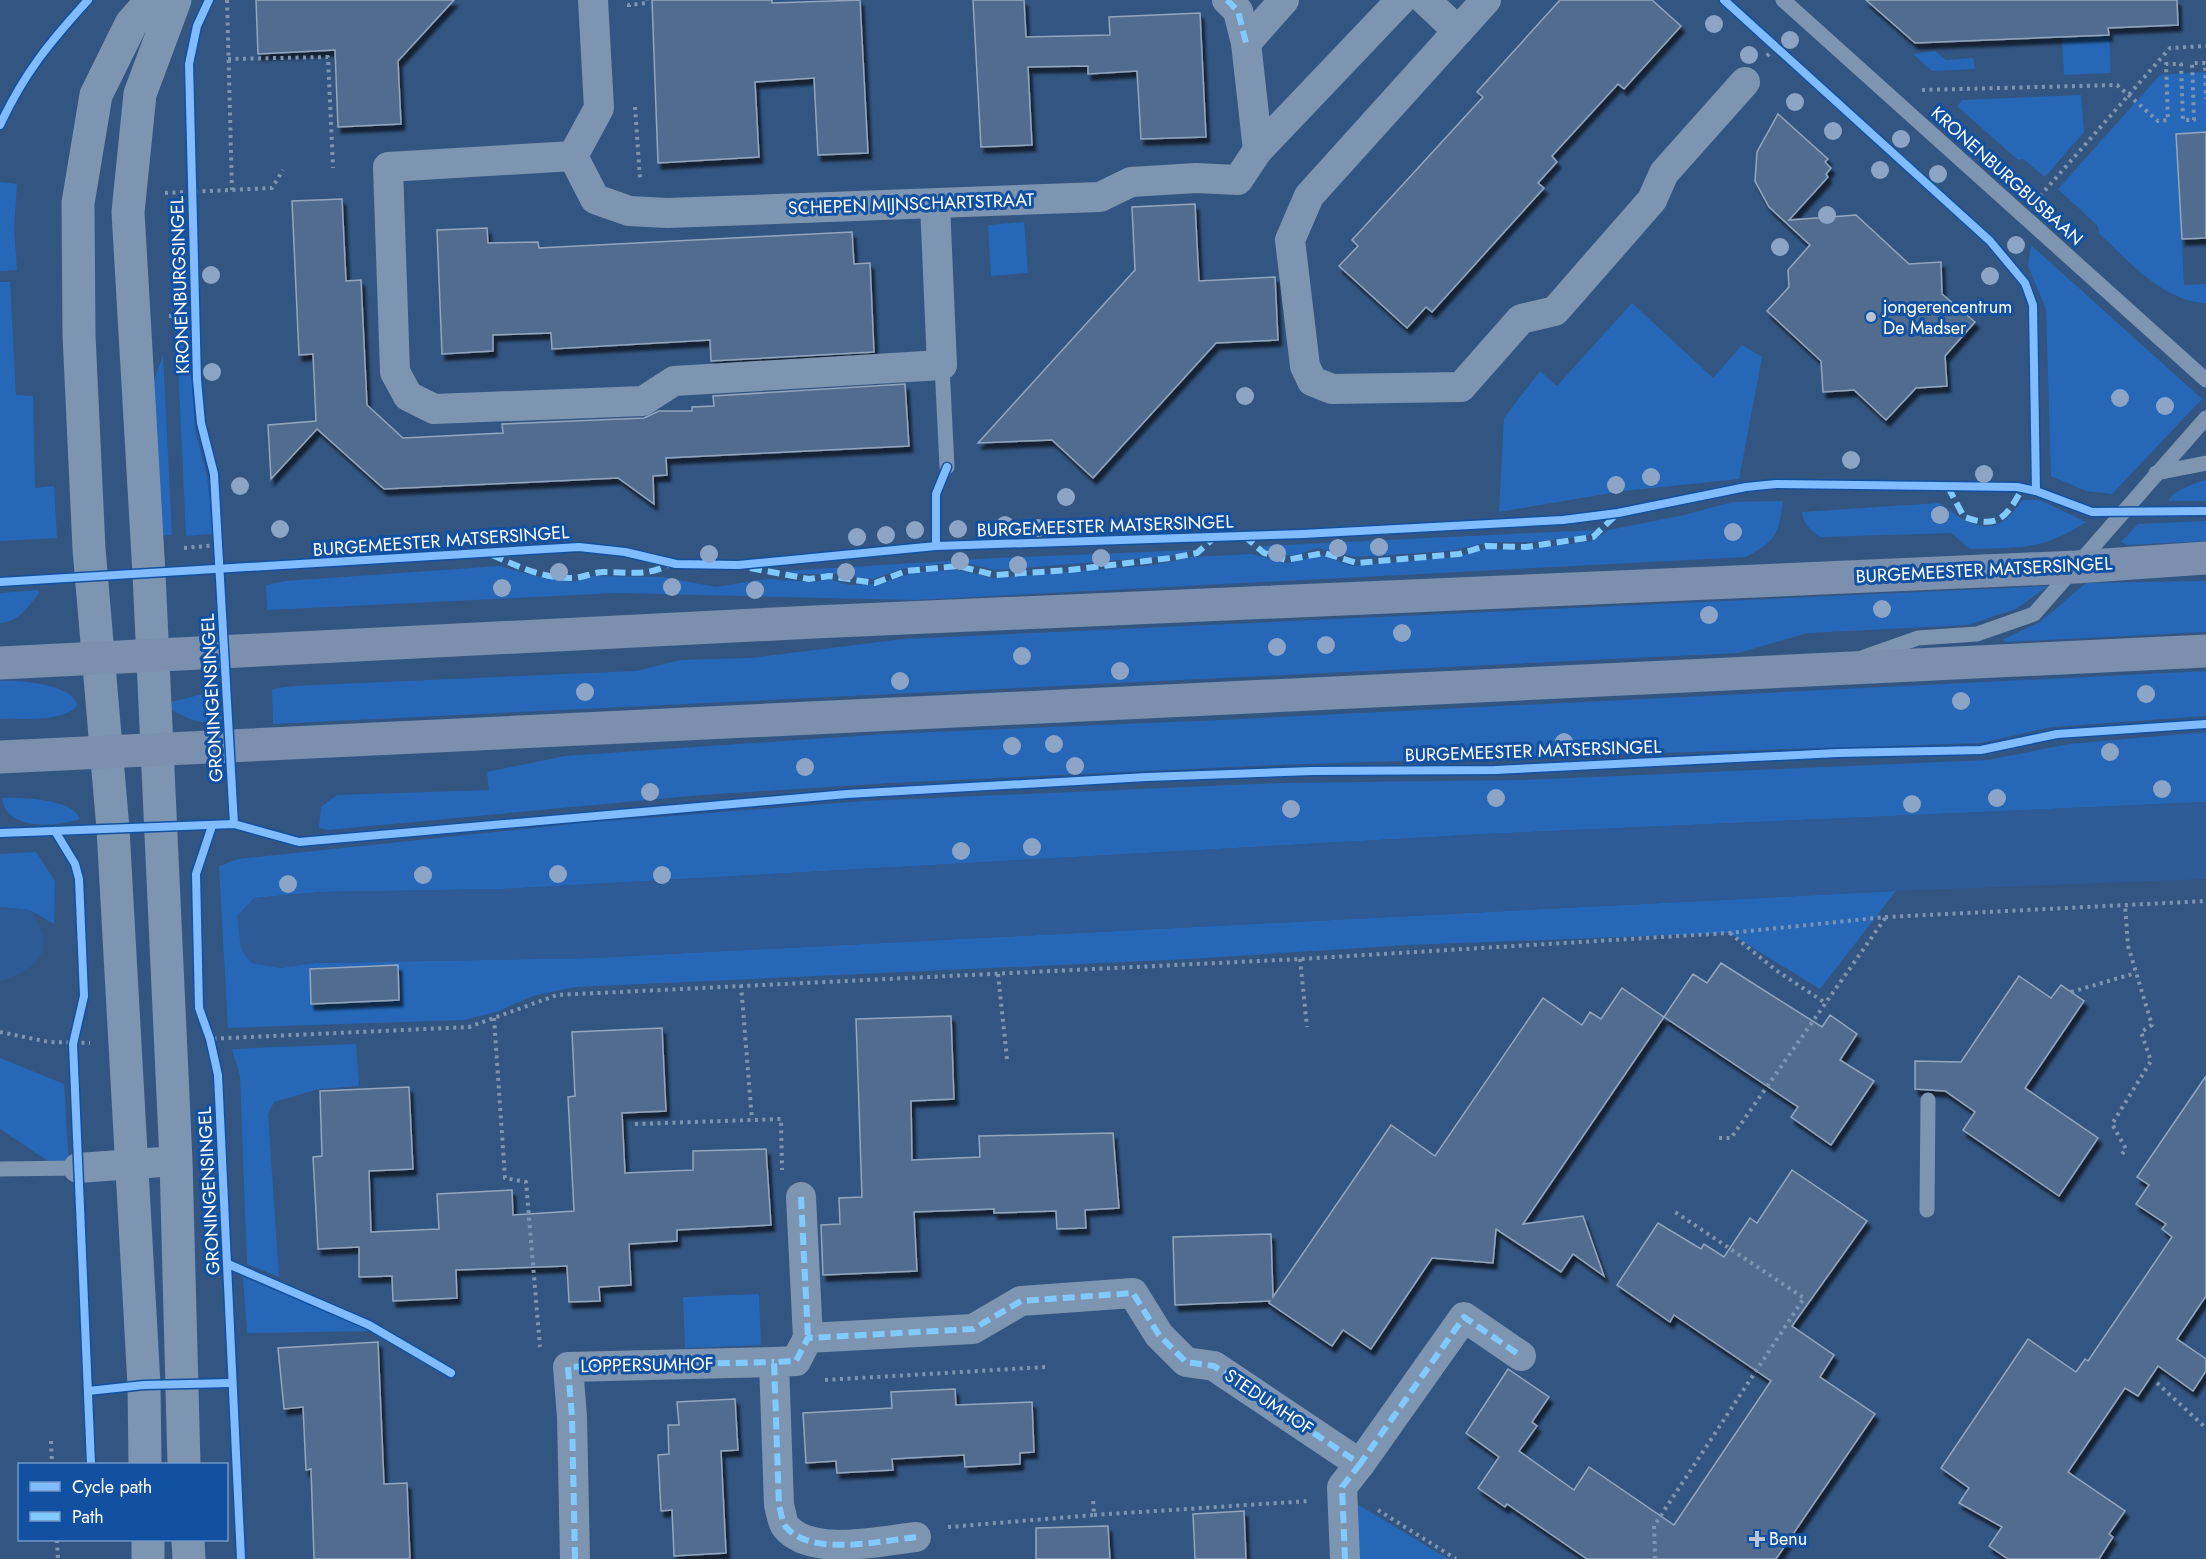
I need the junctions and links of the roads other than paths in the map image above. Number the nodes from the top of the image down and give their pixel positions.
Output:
1 (152, 0) edge
2 (175, 0) edge
3 (593, 0) edge
4 (1227, 0) edge
5 (1284, 0) edge
6 (1401, 0) edge
7 (1425, 0) edge
8 (1486, 0) edge
9 (1783, 0) edge
10 (1458, 30) junction
11 (1246, 43) junction
12 (1745, 82) dead end
13 (1258, 150) junction
14 (573, 156) junction
15 (935, 204) junction
16 (942, 365) junction
17 (2206, 380) edge
18 (2206, 418) edge
19 (2206, 435) edge
20 (2187, 440) junction
21 (2206, 463) edge
22 (947, 467) dead end
23 (2156, 473) junction
24 (2206, 558) edge
25 (2076, 567) junction
26 (2206, 651) edge
27 (153, 654) junction
28 (98, 657) junction
29 (0, 663) edge
30 (1827, 669) junction
31 (157, 750) junction
32 (108, 752) junction
33 (0, 757) edge
34 (1928, 1100) dead end
35 (176, 1161) junction
36 (130, 1164) junction
37 (78, 1168) joint
38 (0, 1169) edge
39 (801, 1197) road end
40 (1927, 1210) dead end
41 (1133, 1293) joint
42 (793, 1354) junction
43 (1521, 1356) dead end
44 (145, 1463) edge
45 (184, 1463) edge
46 (1360, 1464) junction
47 (916, 1537) road end
48 (148, 1541) edge
49 (188, 1541) edge
50 (148, 1559) edge
51 (189, 1559) edge
52 (575, 1559) edge
53 (1345, 1559) edge

1 - 28 street
2 - 27 street
3 - 14 street
4 - 11 street
5 - 11 street
6 - 13 street
7 - 10 street
8 - 10 street
9 - 17 lane, KRONENBURGBUSBAAN
10 - 12 street
11 - 13 street
13 - 15 street, SCHEPEN MIJNSCHARTSTRAAT
14 - 15 street, SCHEPEN MIJNSCHARTSTRAAT
14 - 16 street
15 - 16 street
16 - 22 lane
18 - 20 lane
19 - 20 lane
20 - 23 lane
21 - 23 lane
23 - 25 lane
24 - 25 main road, BURGEMEESTER MATSERSINGEL
25 - 27 main road, BURGEMEESTER MATSERSINGEL
25 - 30 lane
26 - 30 main road
27 - 28 main road, BURGEMEESTER MATSERSINGEL
27 - 31 street
28 - 29 main road, BURGEMEESTER MATSERSINGEL
28 - 32 street
30 - 31 main road
31 - 32 main road
31 - 35 street, GRONINGENSINGEL
32 - 33 main road
32 - 36 street
34 - 40 lane
35 - 36 street, GRONINGENSINGEL
35 - 45 street, GRONINGENSINGEL
36 - 37 street, GRONINGENSINGEL
36 - 44 street
37 - 38 lane
39 - 42 street
41 - 42 street, LOPPERSUMHOF
41 - 46 street, STEDUMHOF
42 - 47 street
42 - 52 street, LOPPERSUMHOF
43 - 46 street
46 - 53 street
48 - 50 street
49 - 51 street

